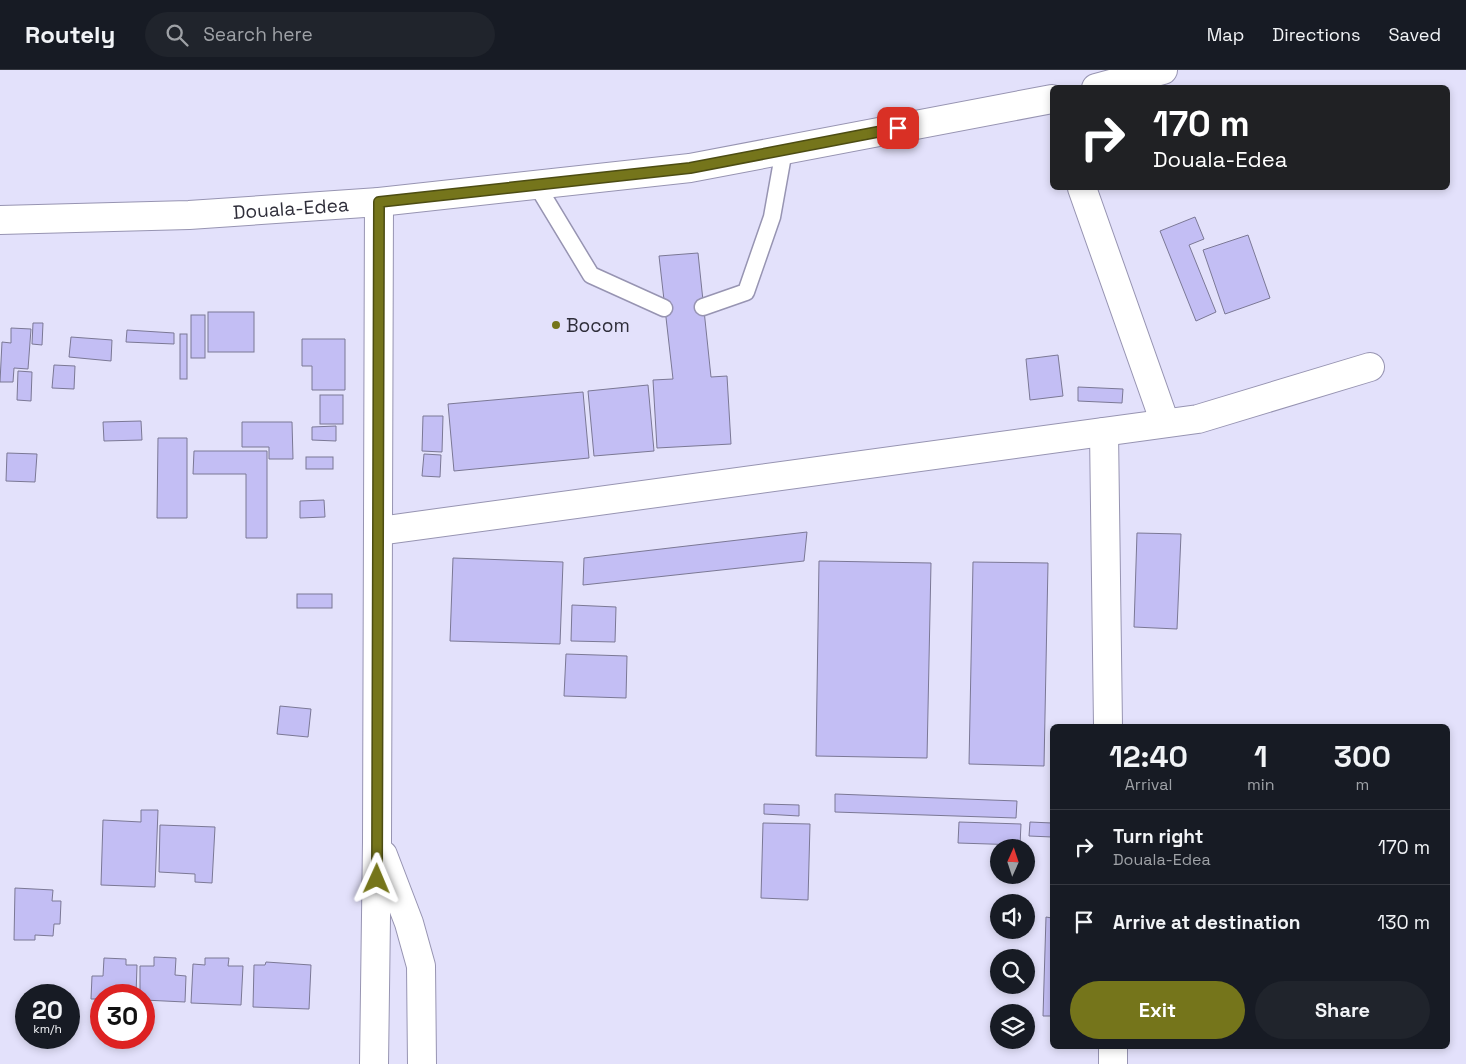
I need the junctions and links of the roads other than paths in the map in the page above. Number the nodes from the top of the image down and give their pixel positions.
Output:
1 (1163, 70) edge
2 (1107, 85) edge
3 (1050, 100) edge
4 (784, 150) junction
5 (536, 184) junction
6 (1083, 190) edge
7 (379, 202) junction
8 (0, 220) edge
9 (703, 307) dead end
10 (664, 308) dead end
11 (1370, 367) dead end
12 (1165, 423) junction
13 (1104, 432) junction
14 (379, 531) junction
15 (1108, 724) edge
16 (378, 842) junction
17 (1113, 1049) edge
18 (374, 1064) edge
19 (422, 1064) edge
20 (1113, 1064) edge

1 - 2 main road
3 - 4 main road, Douala-Edea
4 - 5 main road, Douala-Edea
4 - 9 lane
5 - 7 main road, Douala-Edea
5 - 10 lane
6 - 12 main road
7 - 8 main road, Douala-Edea
7 - 14 main road
11 - 12 main road
12 - 13 main road
13 - 14 main road
13 - 15 main road
14 - 16 main road
16 - 18 main road
16 - 19 main road
17 - 20 main road

